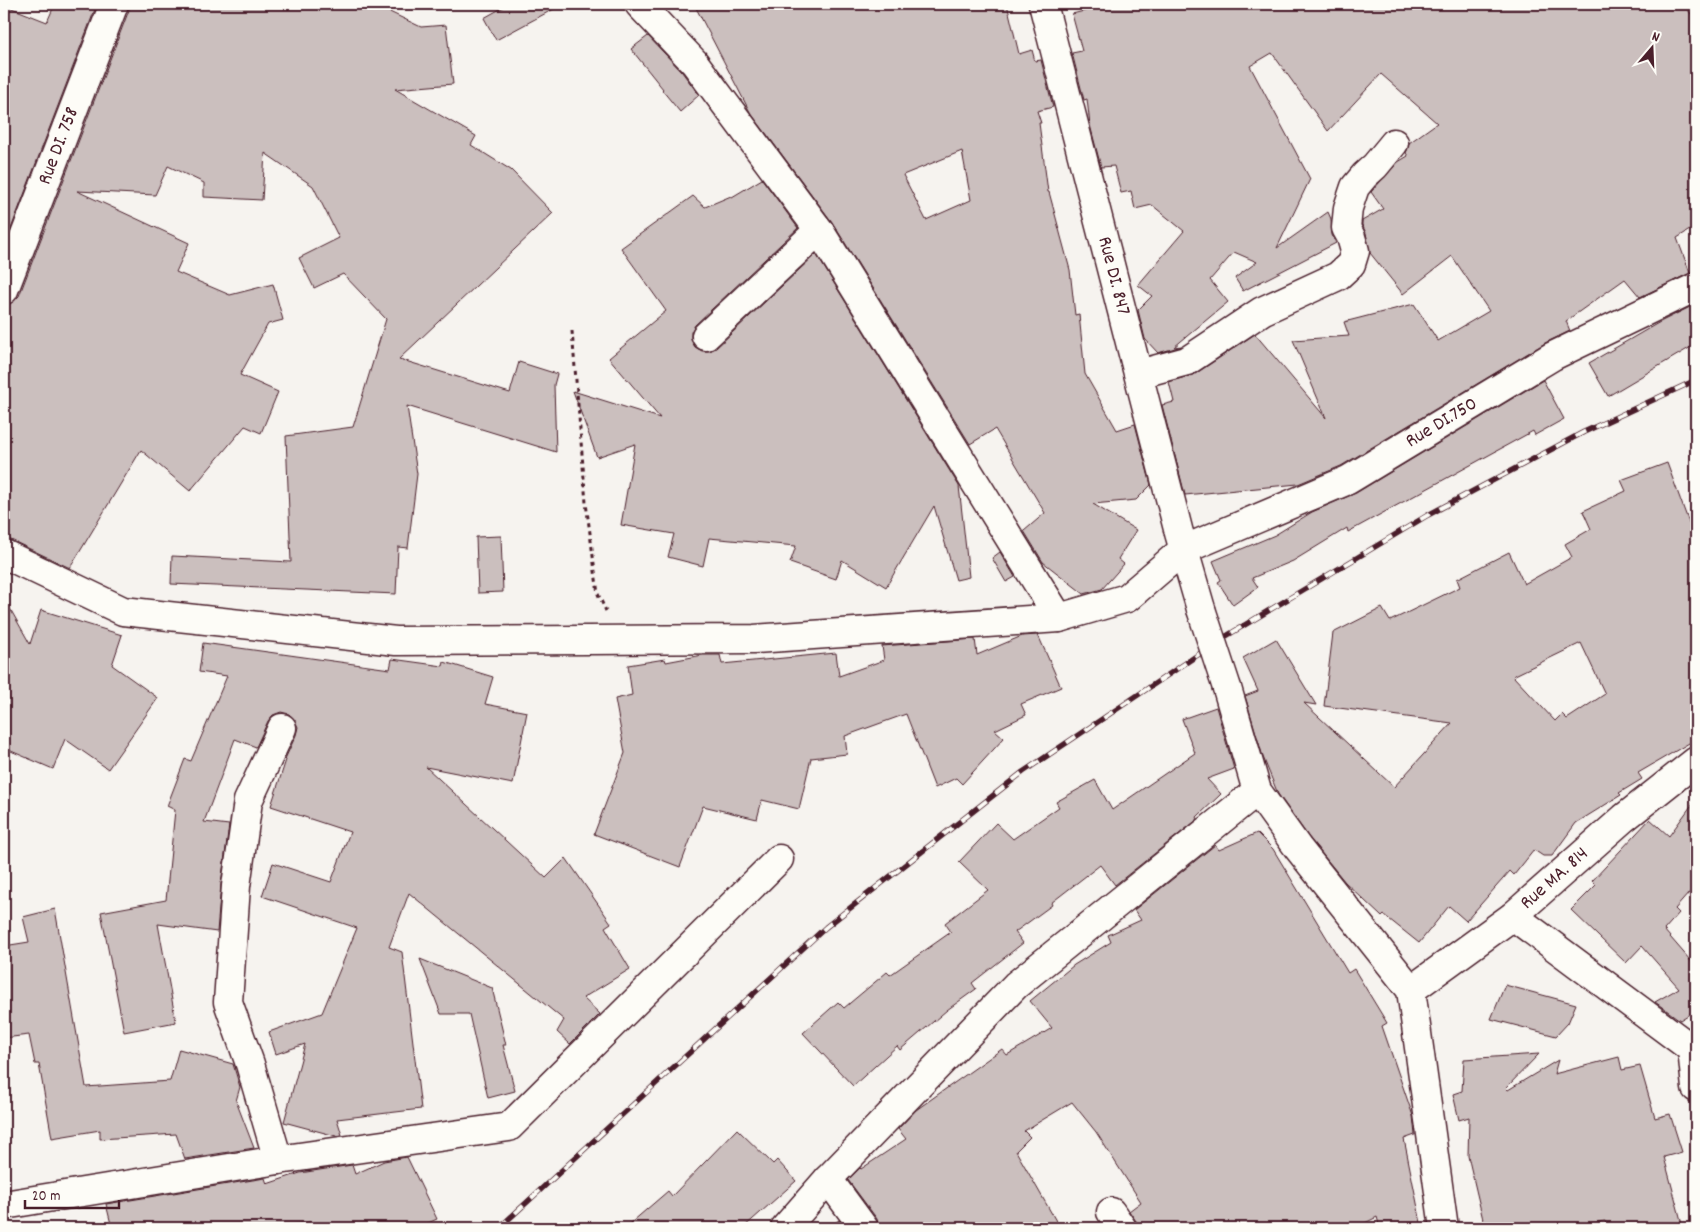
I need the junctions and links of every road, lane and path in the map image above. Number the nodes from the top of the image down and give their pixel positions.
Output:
1 (114, 4) edge
2 (639, 4) edge
3 (1043, 4) edge
4 (1394, 143) dead end
5 (819, 230) junction
6 (1696, 287) edge
7 (4, 290) edge
8 (572, 331) dead end
9 (706, 336) dead end
10 (1139, 374) junction
11 (1183, 550) junction
12 (4, 554) edge
13 (1059, 618) junction
14 (621, 640) junction
15 (282, 728) dead end
16 (1696, 761) edge
17 (1257, 791) junction
18 (779, 859) dead end
19 (1514, 916) junction
20 (1412, 990) junction
21 (1694, 1051) edge
22 (1696, 1088) edge
23 (278, 1160) junction
24 (828, 1179) junction
25 (4, 1205) edge
26 (785, 1228) edge
27 (864, 1228) edge
28 (1444, 1228) edge

1 - 7 street, Rue DI. 758
2 - 5 street
3 - 10 street, Rue DI. 847
4 - 10 street
5 - 9 street
5 - 13 street
6 - 11 street, Rue DI.750
8 - 14 path
10 - 11 street, Rue DI. 847
11 - 13 street, Rue DI.750
11 - 17 street, Rue DI. 847, bridge
12 - 14 street, Rue DI.750
13 - 14 street, Rue DI.750
15 - 23 street
16 - 19 street, Rue MA. 814
17 - 20 street, Rue DI. 847
17 - 24 street
18 - 23 street
19 - 20 street, Rue MA. 814
19 - 21 street
20 - 28 street
21 - 22 street
23 - 25 street
24 - 26 street
24 - 27 street

